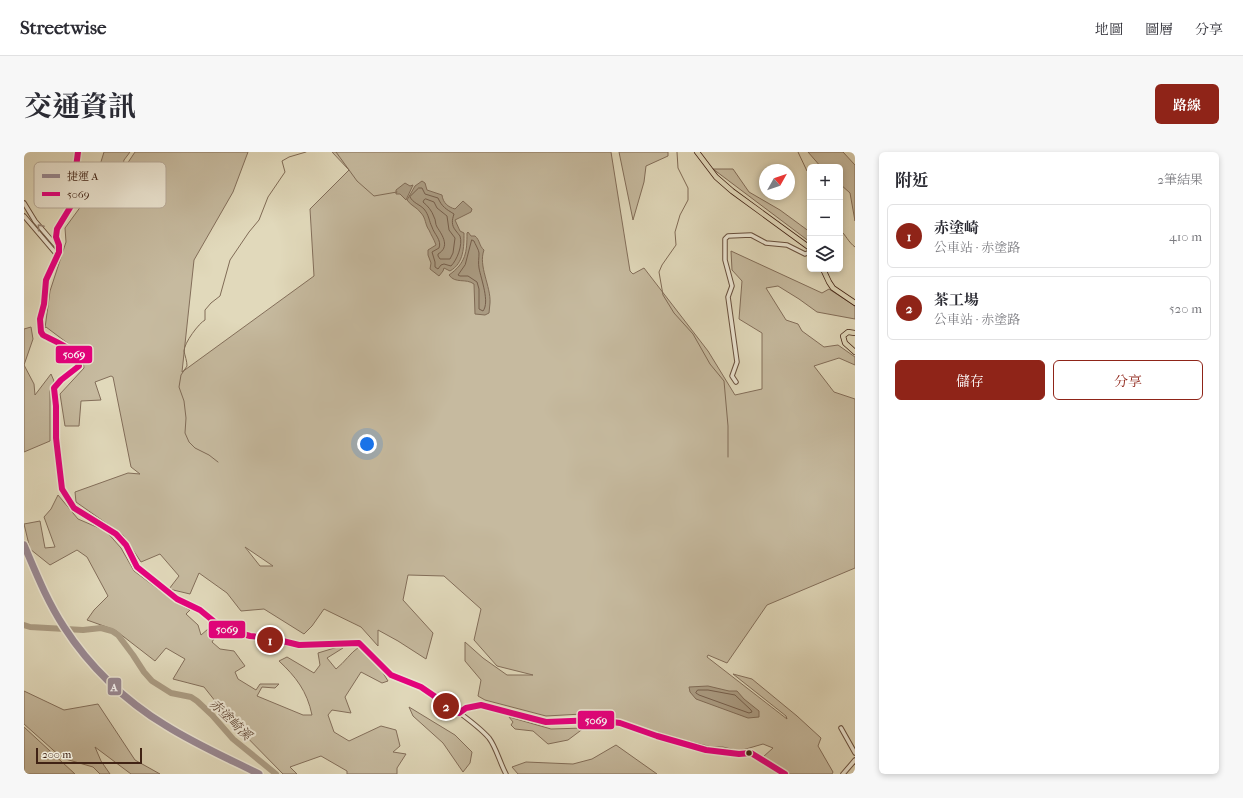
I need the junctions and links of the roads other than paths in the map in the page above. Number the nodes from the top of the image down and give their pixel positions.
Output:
1 (78, 152) edge
2 (697, 152) edge
3 (77, 162) edge
4 (24, 203) edge
5 (70, 208) edge
6 (24, 216) edge
7 (807, 246) edge
8 (59, 249) junction
9 (807, 253) edge
10 (58, 256) junction
11 (824, 272) edge
12 (855, 303) edge
13 (855, 333) edge
14 (855, 352) edge
15 (736, 382) dead end
16 (459, 713) junction
17 (841, 728) dead end
18 (855, 753) edge
19 (855, 760) edge
20 (506, 774) edge
21 (785, 774) edge
22 (843, 774) edge

1 - 3 street
2 - 7 main road
8 -> 4 street
5 - 8 street
6 - 10 street
8 - 10 street
9 - 15 street
10 - 16 street
11 - 12 main road
13 - 14 main road
16 - 20 street
16 - 21 street
17 - 18 street
19 - 22 street

